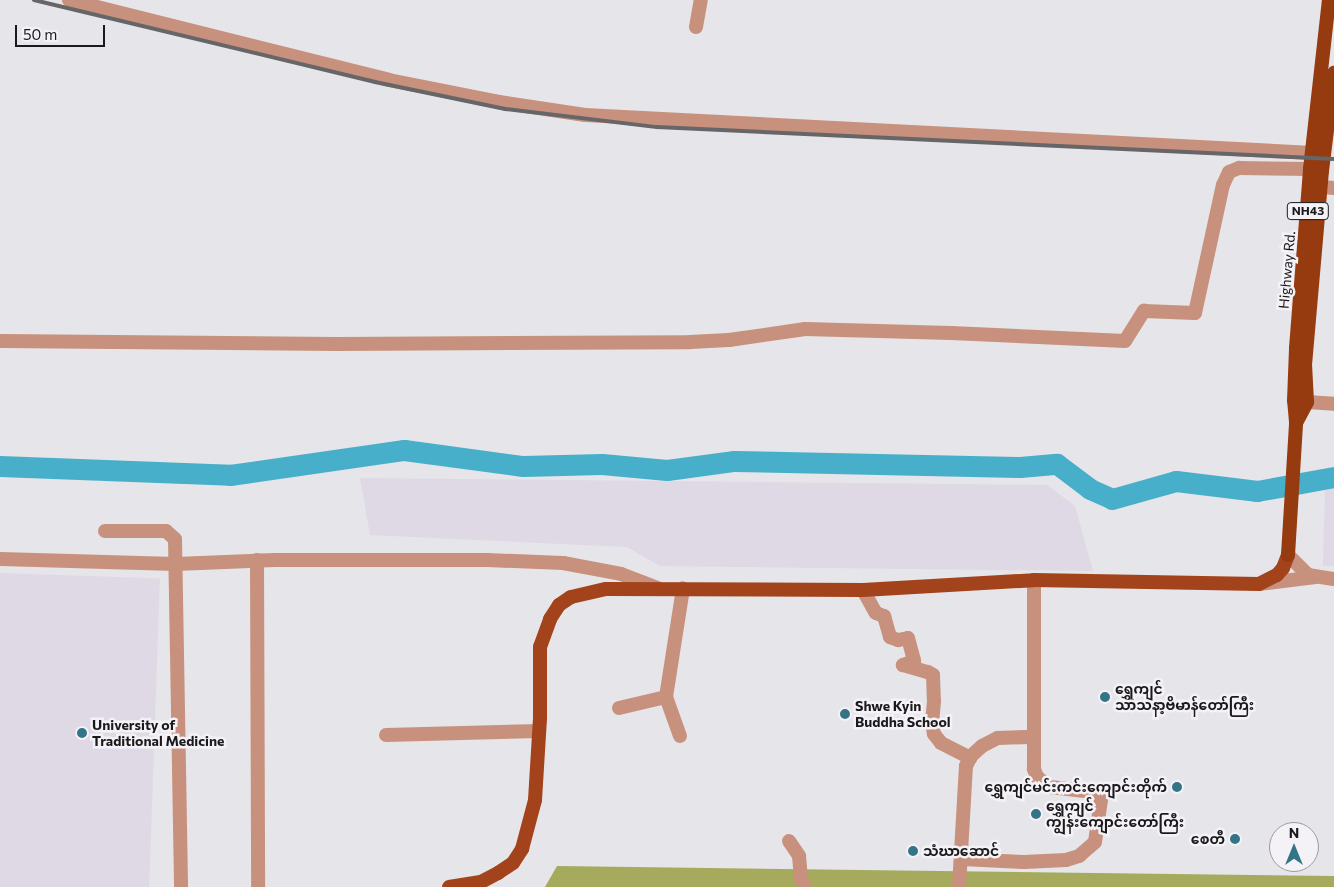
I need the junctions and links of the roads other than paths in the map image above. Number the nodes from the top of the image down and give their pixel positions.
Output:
1 (69, 0) edge
2 (701, 0) edge
3 (1329, 0) edge
4 (696, 27) dead end
5 (1334, 73) edge
6 (1313, 153) junction
7 (1310, 169) junction
8 (1322, 187) edge
9 (0, 341) edge
10 (1306, 402) junction
11 (1334, 404) edge
12 (1296, 423) junction
13 (105, 531) dead end
14 (1288, 555) junction
15 (0, 560) edge
16 (258, 560) junction
17 (176, 564) junction
18 (1316, 578) junction
19 (1334, 579) edge
20 (1034, 580) junction
21 (1260, 584) junction
22 (658, 588) junction
23 (682, 588) junction
24 (863, 590) junction
25 (666, 697) junction
26 (619, 708) dead end
27 (540, 731) junction
28 (386, 735) dead end
29 (680, 736) dead end
30 (1034, 737) junction
31 (970, 758) junction
32 (789, 841) dead end
33 (962, 859) junction
34 (181, 887) edge
35 (258, 887) edge
36 (449, 887) edge
37 (805, 887) edge
38 (959, 887) edge

1 - 6 street
2 - 4 street
3 - 6 highway, Highway Rd. / NH43
5 - 8 highway, NH43
6 - 7 highway, Highway Rd. / NH43
7 - 8 highway, Highway Rd. / NH43
7 - 9 street
8 - 10 highway, NH43
8 - 12 highway, Highway Rd. / NH43
10 - 11 street
10 - 12 highway, NH43
12 - 14 highway, NH43
13 - 17 street
14 - 18 street
14 - 21 main road
15 - 17 street
16 - 17 street
16 - 22 street
16 - 35 street
17 - 34 street
18 - 19 street
18 - 21 street
20 - 21 main road
20 - 24 main road
20 - 30 street
22 - 23 main road
22 - 27 main road
23 - 24 main road
23 - 25 street
24 - 31 street
25 - 26 street
25 - 29 street
27 - 28 street
27 - 36 main road
30 - 31 street
30 - 33 street
31 - 33 street
32 - 37 street
33 - 38 street

